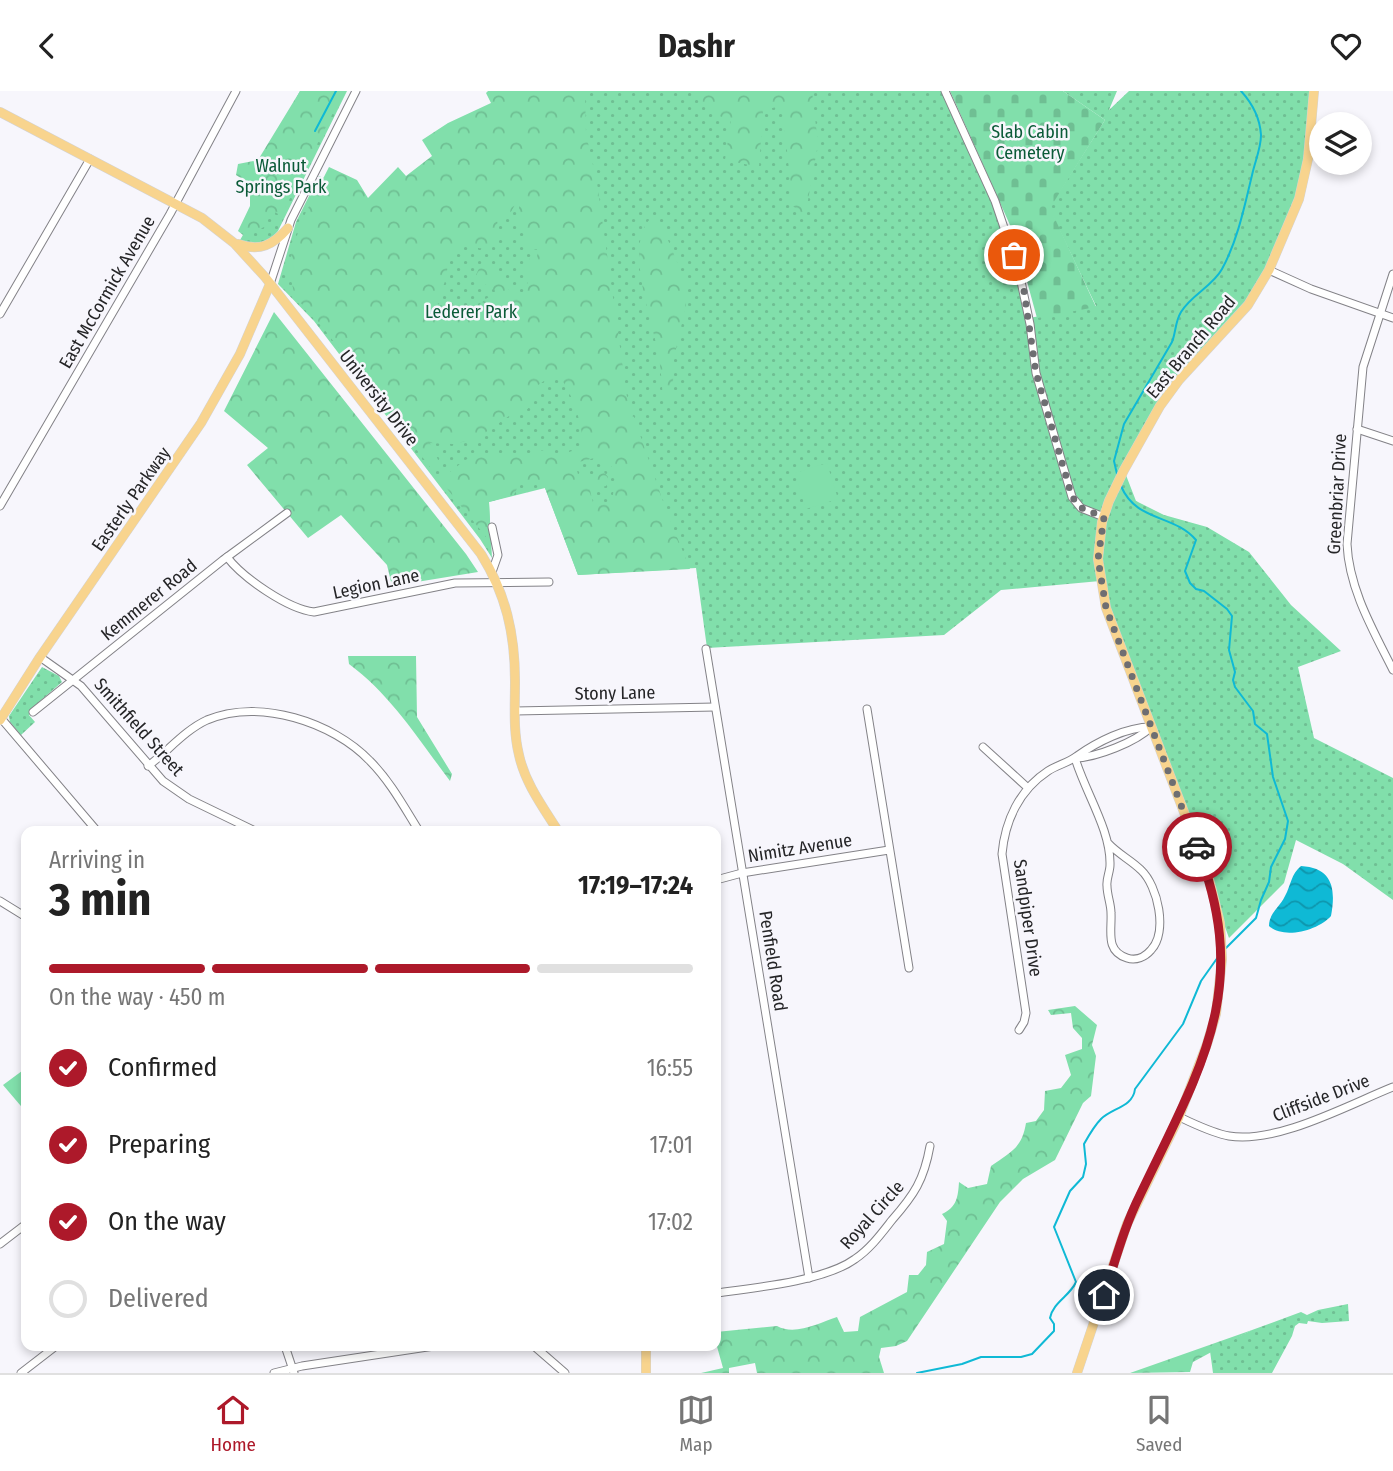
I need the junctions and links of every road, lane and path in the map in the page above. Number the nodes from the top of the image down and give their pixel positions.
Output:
1 (236, 91) edge
2 (356, 91) edge
3 (945, 91) edge
4 (1314, 91) edge
5 (0, 112) edge
6 (90, 159) junction
7 (176, 203) junction
8 (288, 228) junction
9 (234, 243) junction
10 (1269, 270) junction
11 (1393, 274) edge
12 (270, 284) junction
13 (0, 314) edge
14 (1380, 314) junction
15 (1393, 318) edge
16 (1357, 429) junction
17 (1393, 440) edge
18 (0, 506) edge
19 (287, 513) dead end
20 (1104, 517) junction
21 (492, 527) dead end
22 (228, 557) junction
23 (492, 572) junction
24 (549, 582) dead end
25 (498, 583) junction
26 (706, 649) dead end
27 (40, 657) junction
28 (1393, 670) edge
29 (74, 680) junction
30 (715, 707) junction
31 (867, 709) dead end
32 (515, 711) junction
33 (33, 712) dead end
34 (0, 719) edge
35 (1152, 727) junction
36 (984, 747) dead end
37 (1075, 758) junction
38 (148, 766) junction
39 (1028, 788) junction
40 (93, 826) edge
41 (245, 826) edge
42 (416, 826) edge
43 (555, 826) edge
44 (1108, 843) junction
45 (889, 850) junction
46 (1122, 856) junction
47 (742, 873) junction
48 (1109, 873) junction
49 (721, 879) edge
50 (0, 901) edge
51 (21, 914) edge
52 (909, 968) dead end
53 (1019, 1030) dead end
54 (1393, 1087) edge
55 (1179, 1117) junction
56 (930, 1146) dead end
57 (21, 1228) edge
58 (0, 1244) edge
59 (808, 1277) junction
60 (721, 1292) edge
61 (50, 1351) edge
62 (287, 1351) edge
63 (405, 1351) edge
64 (540, 1351) edge
65 (646, 1351) edge
66 (293, 1371) edge
67 (21, 1373) edge
68 (274, 1373) edge
69 (565, 1373) edge
70 (646, 1373) edge
71 (1077, 1373) edge

1 - 7 street, East McCormick Avenue
2 - 8 street
3 - 20 street
4 - 10 main road, East Branch Road
5 - 6 main road, University Drive
6 - 7 main road, University Drive
6 - 13 street
7 - 9 main road, University Drive
7 - 18 street, East McCormick Avenue
8 - 9 main road
8 - 12 street
9 - 12 main road, University Drive
10 - 14 street
10 - 20 main road, East Branch Road
11 - 14 street, Greenbriar Drive
12 - 23 main road, University Drive
12 - 27 main road, Easterly Parkway
14 - 15 street
14 - 16 street, Greenbriar Drive
16 - 17 street
16 - 28 street, Greenbriar Drive
19 - 22 street, Kemmerer Road
20 - 35 main road, East Branch Road
21 - 23 street
22 - 25 street, Legion Lane
22 - 29 street, Kemmerer Road
23 - 25 main road, University Drive
24 - 25 street, Legion Lane
25 - 32 main road, University Drive
26 - 30 street, Penfield Road
27 - 29 street, Smithfield Street
27 - 34 main road, Easterly Parkway
29 - 33 street, Kemmerer Road
29 - 38 street, Smithfield Street
30 - 32 street, Stony Lane
30 - 47 street, Penfield Road
31 - 45 street
32 - 43 main road, University Drive
34 - 40 street
35 - 37 street, Sandpiper Drive
35 - 55 main road, East Branch Road
36 - 39 street
37 - 39 street, Sandpiper Drive
37 - 44 street
38 - 41 street, Smithfield Street
38 - 42 street
39 - 53 street, Sandpiper Drive
44 - 46 street
44 - 48 street
45 - 47 street, Nimitz Avenue
45 - 52 street
46 - 48 street
46 - 48 street
47 - 49 street, Nimitz Avenue
47 - 59 street, Penfield Road
50 - 51 street
54 - 55 street, Cliffside Drive
55 - 71 main road, East Branch Road
56 - 59 street, Royal Circle
57 - 58 street
59 - 60 street, Royal Circle
61 - 67 street
62 - 66 street
63 - 66 street
64 - 69 street
65 - 70 main road
66 - 68 street

